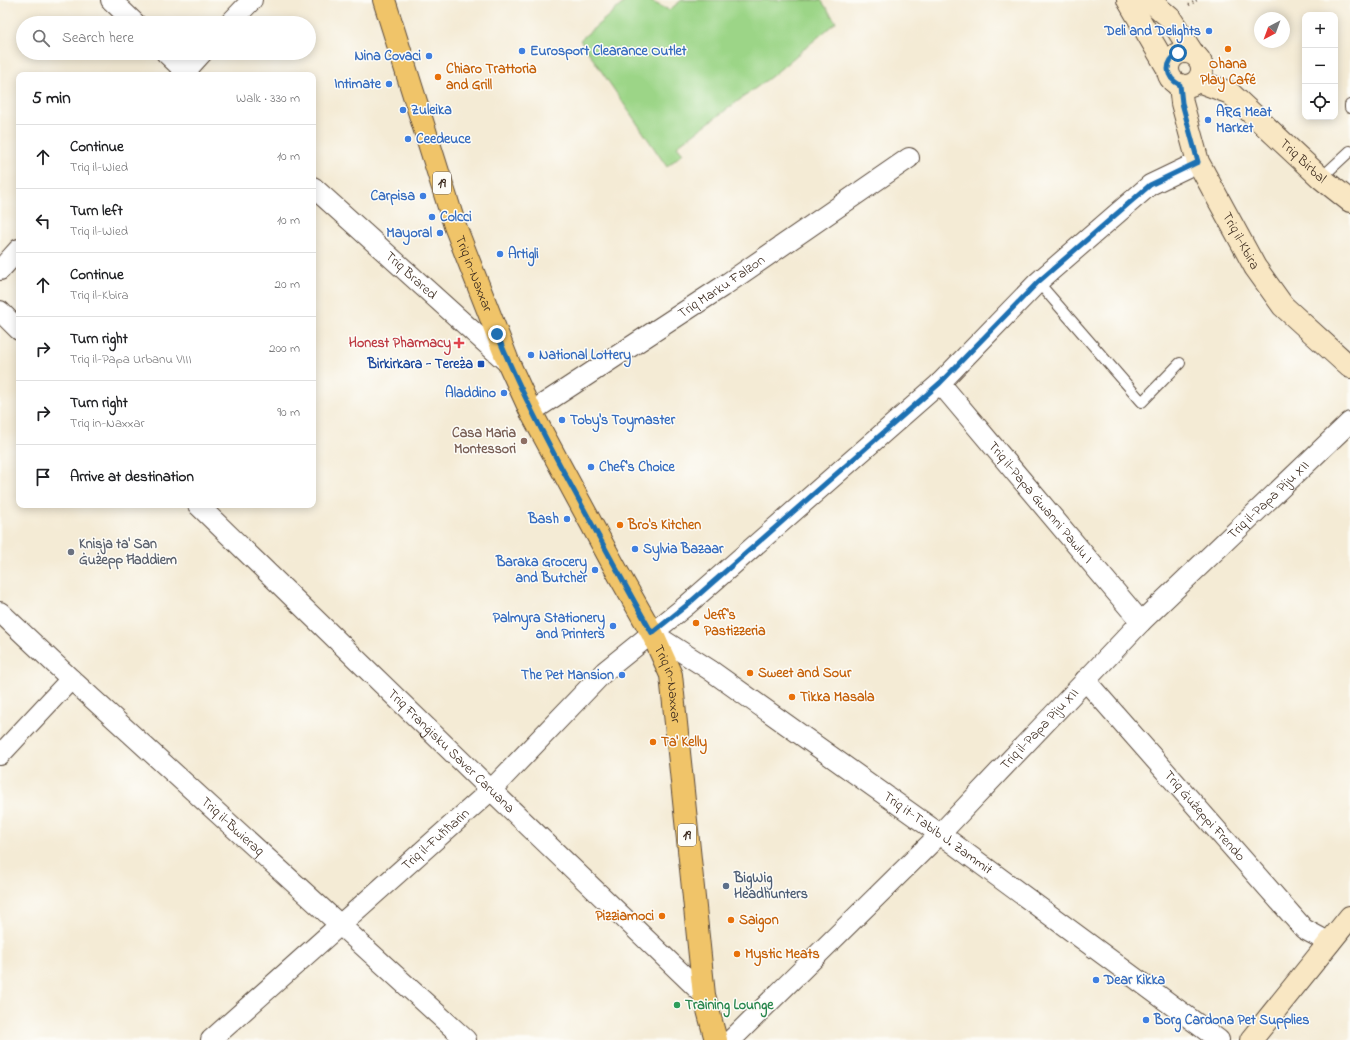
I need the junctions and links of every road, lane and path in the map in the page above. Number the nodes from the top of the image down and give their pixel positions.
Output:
1 (111, 0) edge
2 (252, 0) edge
3 (384, 0) edge
4 (1128, 0) edge
5 (1149, 0) edge
6 (128, 16) edge
7 (237, 16) edge
8 (1192, 52) junction
9 (172, 60) edge
10 (196, 60) edge
11 (183, 72) edge
12 (187, 72) edge
13 (1182, 79) junction
14 (1350, 151) edge
15 (910, 158) dead end
16 (1198, 162) junction
17 (1321, 178) junction
18 (316, 190) edge
19 (1350, 201) edge
20 (16, 252) edge
21 (0, 270) edge
22 (1038, 282) junction
23 (0, 311) edge
24 (16, 327) edge
25 (1180, 363) dead end
26 (509, 364) junction
27 (1350, 367) edge
28 (940, 383) junction
29 (531, 412) junction
30 (1350, 422) edge
31 (201, 508) edge
32 (0, 612) edge
33 (1141, 622) junction
34 (652, 633) junction
35 (71, 679) junction
36 (1085, 680) junction
37 (0, 755) edge
38 (491, 790) junction
39 (940, 834) junction
40 (1350, 917) edge
41 (340, 925) junction
42 (1330, 943) junction
43 (704, 995) junction
44 (211, 1040) edge
45 (466, 1040) edge
46 (716, 1040) edge
47 (732, 1040) edge
48 (1219, 1040) edge
49 (1251, 1040) edge

1 - 6 street
2 - 7 street
3 - 26 main road, Triq in-Naxxar / 19
4 - 13 main road
5 - 8 main road
8 - 13 main road
8 - 13 main road
9 - 11 street
10 - 12 street
13 - 16 main road, Triq il-Kbira
13 - 17 main road, Triq Birbal
14 - 17 lane
15 - 29 street, Triq Marku Falzon
16 - 22 street, Triq il-Fuħħarin
16 - 27 main road, Triq il-Kbira
17 - 19 main road, Triq Birbal
18 - 26 street, Triq Brared
20 - 21 street
22 - 25 lane
22 - 28 street, Triq il-Fuħħarin
23 - 24 street
26 - 29 main road, Triq in-Naxxar / 19
28 - 33 street, Triq il-Papa Ġwanni Pawlu I
28 - 34 street, Triq il-Fuħħarin
29 - 34 main road, Triq in-Naxxar / 19
30 - 33 street, Triq il-Papa Piju XII
31 - 38 street, Triq Franġisku Saver Caruana
32 - 35 street, Triq il-Bwieraq
33 - 36 street, Triq il-Papa Piju XII
34 - 38 street, Triq il-Fuħħarin
34 - 39 street, Triq it-Tabib J. Zammit
34 - 43 main road, Triq in-Naxxar / 19
35 - 37 street
35 - 41 street, Triq il-Bwieraq
36 - 39 street, Triq il-Papa Piju XII
36 - 42 street, Triq Ġużeppi Frendo
38 - 41 street, Triq il-Fuħħarin
38 - 43 street, Triq Franġisku Saver Caruana
39 - 47 street, Triq il-Papa Piju XII
39 - 48 street, Triq it-Tabib J. Zammit
40 - 42 main road
41 - 44 street, Triq il-Fuħħarin
41 - 45 street, Triq il-Bwieraq
42 - 49 main road
43 - 46 main road, Triq in-Naxxar / 19

